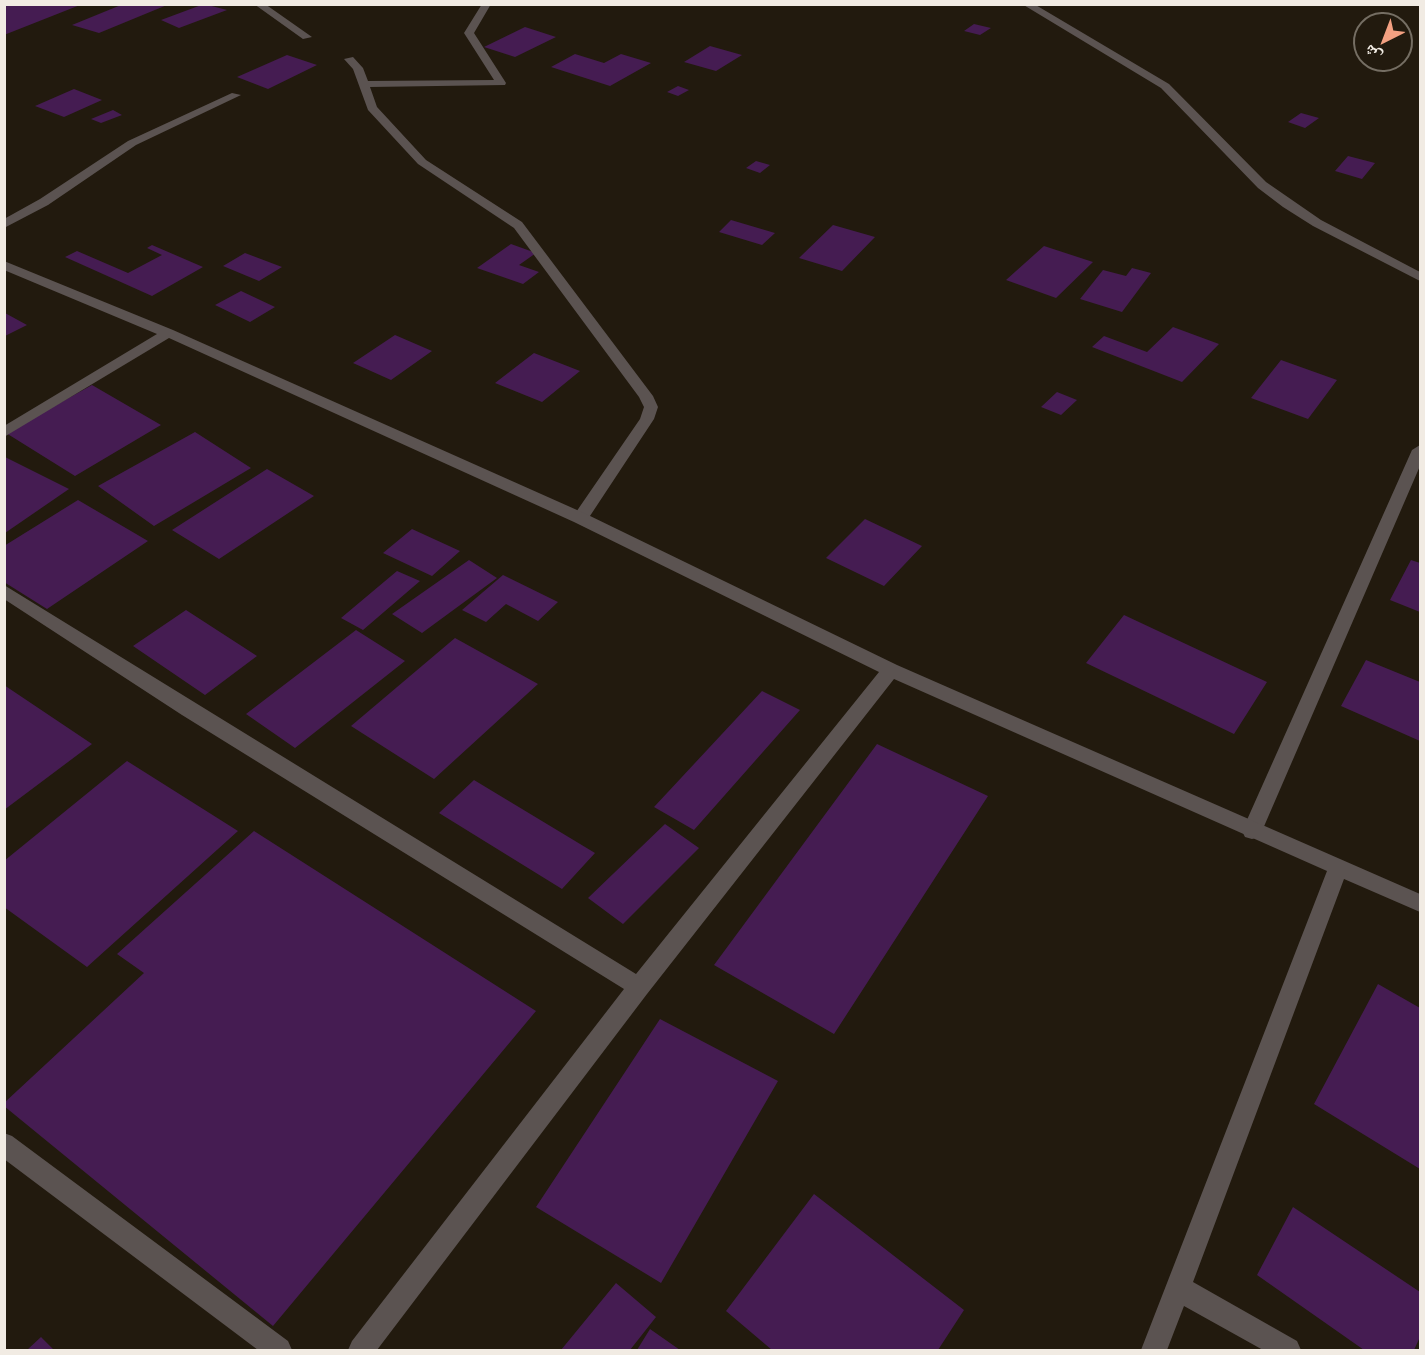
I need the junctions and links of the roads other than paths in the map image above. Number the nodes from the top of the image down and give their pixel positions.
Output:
1 (258, 4) edge
2 (487, 4) edge
3 (1026, 4) edge
4 (307, 38) dead end
5 (349, 60) dead end
6 (363, 84) junction
7 (236, 95) dead end
8 (4, 224) edge
9 (4, 265) edge
10 (1420, 277) edge
11 (168, 333) junction
12 (4, 433) edge
13 (1420, 450) edge
14 (580, 518) junction
15 (4, 591) edge
16 (891, 670) junction
17 (1252, 831) junction
18 (1338, 868) junction
19 (1420, 903) edge
20 (639, 987) junction
21 (4, 1144) edge
22 (1178, 1288) junction
23 (279, 1350) edge
24 (361, 1350) edge
25 (1154, 1350) edge
26 (1288, 1350) edge

1 - 4 street
2 - 6 street
3 - 10 street
5 - 6 street
6 - 14 street
7 - 8 street
9 - 11 street
11 - 12 street
11 - 14 street
13 - 17 street
14 - 16 street
15 - 20 street
16 - 17 street
16 - 20 street
17 - 18 street
18 - 19 street
18 - 22 street
20 - 24 street
21 - 23 street
22 - 25 street
22 - 26 street

